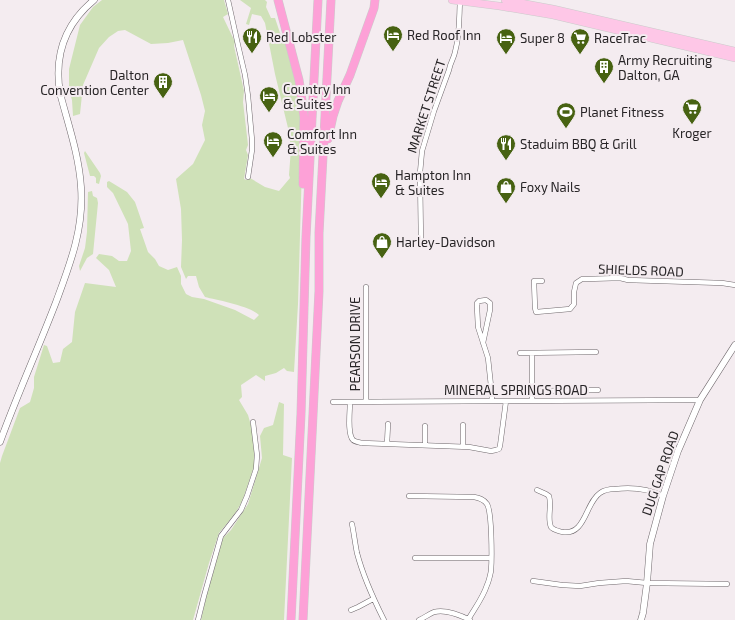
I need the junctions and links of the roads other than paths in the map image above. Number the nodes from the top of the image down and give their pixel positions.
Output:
1 (94, 0) edge
2 (228, 0) edge
3 (278, 0) edge
4 (318, 0) edge
5 (331, 0) edge
6 (379, 0) edge
7 (452, 0) edge
8 (505, 0) edge
9 (460, 1) edge
10 (374, 4) edge
11 (564, 14) junction
12 (735, 51) edge
13 (735, 58) edge
14 (323, 157) junction
15 (248, 177) dead end
16 (306, 237) junction
17 (421, 243) dead end
18 (542, 281) dead end
19 (735, 285) edge
20 (366, 287) dead end
21 (483, 343) junction
22 (735, 346) edge
23 (532, 352) junction
24 (596, 352) dead end
25 (520, 353) dead end
26 (581, 390) junction
27 (598, 390) dead end
28 (532, 391) junction
29 (580, 400) junction
30 (700, 400) junction
31 (492, 401) junction
32 (506, 401) junction
33 (532, 401) junction
34 (333, 402) dead end
35 (350, 402) junction
36 (366, 402) junction
37 (253, 422) dead end
38 (388, 424) dead end
39 (464, 425) dead end
40 (425, 426) dead end
41 (0, 442) edge
42 (387, 444) junction
43 (425, 445) junction
44 (463, 446) junction
45 (537, 490) dead end
46 (409, 496) dead end
47 (663, 496) junction
48 (352, 524) dead end
49 (415, 558) dead end
50 (491, 558) junction
51 (533, 581) dead end
52 (647, 583) junction
53 (727, 584) dead end
54 (373, 599) junction
55 (351, 610) dead end
56 (198, 620) edge
57 (291, 620) edge
58 (303, 620) edge
59 (384, 620) edge
60 (420, 620) edge
61 (468, 620) edge
62 (641, 620) edge

1 - 41 street
2 - 15 street
3 - 16 highway
4 - 16 highway
5 - 14 highway
6 - 10 highway
7 - 9 main road
8 - 11 main road
9 - 11 main road
9 - 17 street, MARKET STREET
10 - 14 highway
11 - 12 main road
11 - 13 main road
14 - 58 highway
16 - 57 highway
18 - 19 street, SHIELDS ROAD
20 - 36 street, PEARSON DRIVE
21 - 21 street
21 - 31 street
22 - 30 street, DUG GAP ROAD
23 - 24 street
23 - 25 street
23 - 28 street
26 - 27 street
26 - 28 street
26 - 29 street
28 - 33 street
29 - 30 street, MINERAL SPRINGS ROAD
29 - 33 street, MINERAL SPRINGS ROAD
30 - 47 street, DUG GAP ROAD
31 - 32 street, MINERAL SPRINGS ROAD
31 - 36 street, MINERAL SPRINGS ROAD
32 - 33 street, MINERAL SPRINGS ROAD
32 - 44 street
34 - 35 street, MINERAL SPRINGS ROAD
35 - 36 street, MINERAL SPRINGS ROAD
35 - 42 street
37 - 56 street
38 - 42 street
39 - 44 street
40 - 43 street
42 - 43 street
43 - 44 street
45 - 47 street
46 - 50 street
47 - 52 street, DUG GAP ROAD
48 - 54 street
49 - 50 street
50 - 61 street
51 - 52 street
52 - 53 street
52 - 62 street, DUG GAP ROAD
54 - 55 street
54 - 59 street
60 - 61 street

